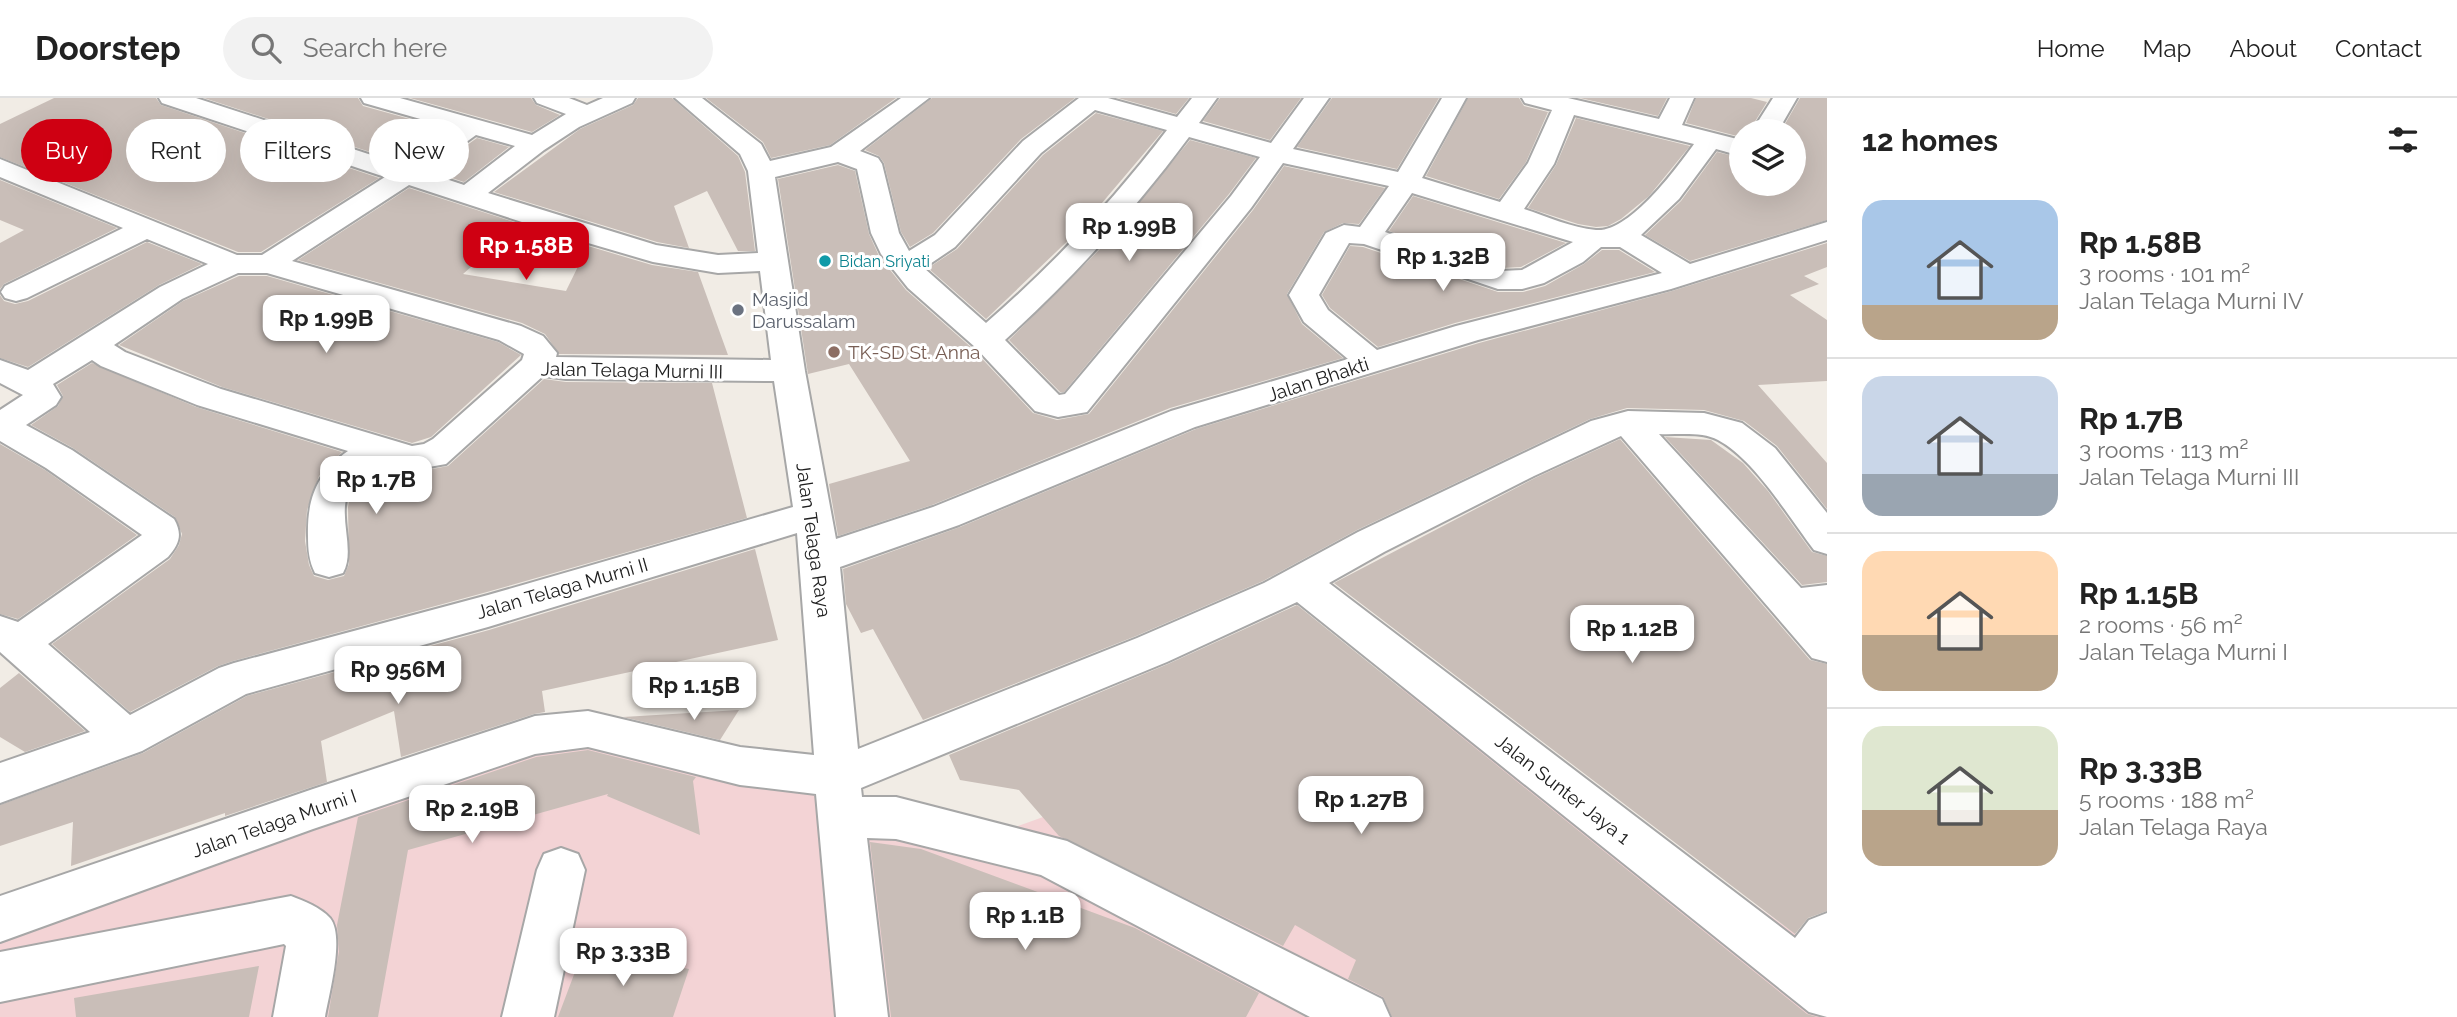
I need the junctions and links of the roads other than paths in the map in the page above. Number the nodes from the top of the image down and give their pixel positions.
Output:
1 (171, 98) edge
2 (373, 98) edge
3 (546, 98) edge
4 (623, 98) edge
5 (687, 98) edge
6 (1205, 98) edge
7 (1317, 98) edge
8 (1454, 98) edge
9 (1534, 98) edge
10 (1682, 98) edge
11 (1785, 98) edge
12 (909, 99) edge
13 (1093, 100) edge
14 (1562, 102) edge
15 (588, 114) junction
16 (1772, 119) edge
17 (1669, 126) junction
18 (471, 127) joint
19 (1181, 128) junction
20 (1709, 140) junction
21 (535, 144) junction
22 (1729, 145) edge
23 (840, 153) junction
24 (1276, 153) junction
25 (369, 163) edge
26 (0, 167) edge
27 (761, 171) junction
28 (395, 182) edge
29 (428, 182) edge
30 (1406, 182) junction
31 (468, 195) junction
32 (1508, 211) junction
33 (146, 228) junction
34 (1827, 231) edge
35 (1368, 236) junction
36 (1607, 238) junction
37 (775, 261) junction
38 (233, 264) junction
39 (268, 264) junction
40 (906, 266) junction
41 (1685, 274) junction
42 (5, 292) edge
43 (986, 340) junction
44 (92, 345) junction
45 (1371, 362) junction
46 (536, 365) junction
47 (789, 371) junction
48 (14, 377) edge
49 (1628, 422) junction
50 (0, 426) edge
51 (376, 448) junction
52 (813, 515) junction
53 (1827, 540) edge
54 (820, 559) junction
55 (329, 563) dead end
56 (1300, 582) junction
57 (1812, 605) edge
58 (10, 638) edge
59 (1827, 646) edge
60 (126, 738) junction
61 (0, 783) edge
62 (839, 797) junction
63 (561, 870) dead end
64 (0, 919) edge
65 (1818, 968) edge
66 (0, 977) edge
67 (299, 1017) edge
68 (528, 1017) edge
69 (862, 1017) edge
70 (1364, 1017) edge

1 - 25 street
2 - 18 street
3 - 15 street
4 - 15 street
5 - 27 street, Jalan Telaga Raya
6 - 19 street
7 - 24 street
8 - 30 street
9 - 14 street
10 - 17 street
11 - 16 street
12 - 23 street
13 - 19 street
13 - 40 street
14 - 17 street
14 - 32 street
15 - 21 street
17 - 20 street
18 - 21 street
19 - 24 street
19 - 43 street
20 - 22 street
20 - 36 street
21 - 31 street
23 - 27 street
23 - 40 street
24 - 30 street
24 - 43 street
26 - 33 street
27 - 37 street, Jalan Telaga Raya
28 - 39 street
29 - 31 street
30 - 32 street
30 - 35 street
31 - 37 street
32 - 36 street
33 - 38 street
33 - 42 street
34 - 41 street, Jalan Bhakti
35 - 36 street
35 - 45 street
36 - 41 street
37 - 47 street, Jalan Telaga Raya
38 - 39 street
38 - 44 street
39 - 46 street
40 - 43 street
41 - 45 street, Jalan Bhakti
44 - 48 street
44 - 51 street, Jalan Telaga Murni III
45 - 54 street, Jalan Bhakti
46 - 47 street, Jalan Telaga Murni III
46 - 51 street, Jalan Telaga Murni III
47 - 52 street, Jalan Telaga Raya
48 - 50 street
49 - 53 street
49 - 56 street
49 - 57 street
50 - 58 street
51 - 55 street
52 - 54 street, Jalan Telaga Raya
52 - 60 street, Jalan Telaga Murni II
54 - 62 street, Jalan Telaga Raya
56 - 62 street
56 - 65 street, Jalan Sunter Jaya 1
57 - 59 street
58 - 60 street
60 - 61 street, Jalan Telaga Murni II
62 - 64 street, Jalan Telaga Murni I
62 - 69 street, Jalan Telaga Raya
62 - 70 street, Jalan Telaga Murni I
63 - 68 street
66 - 67 street

